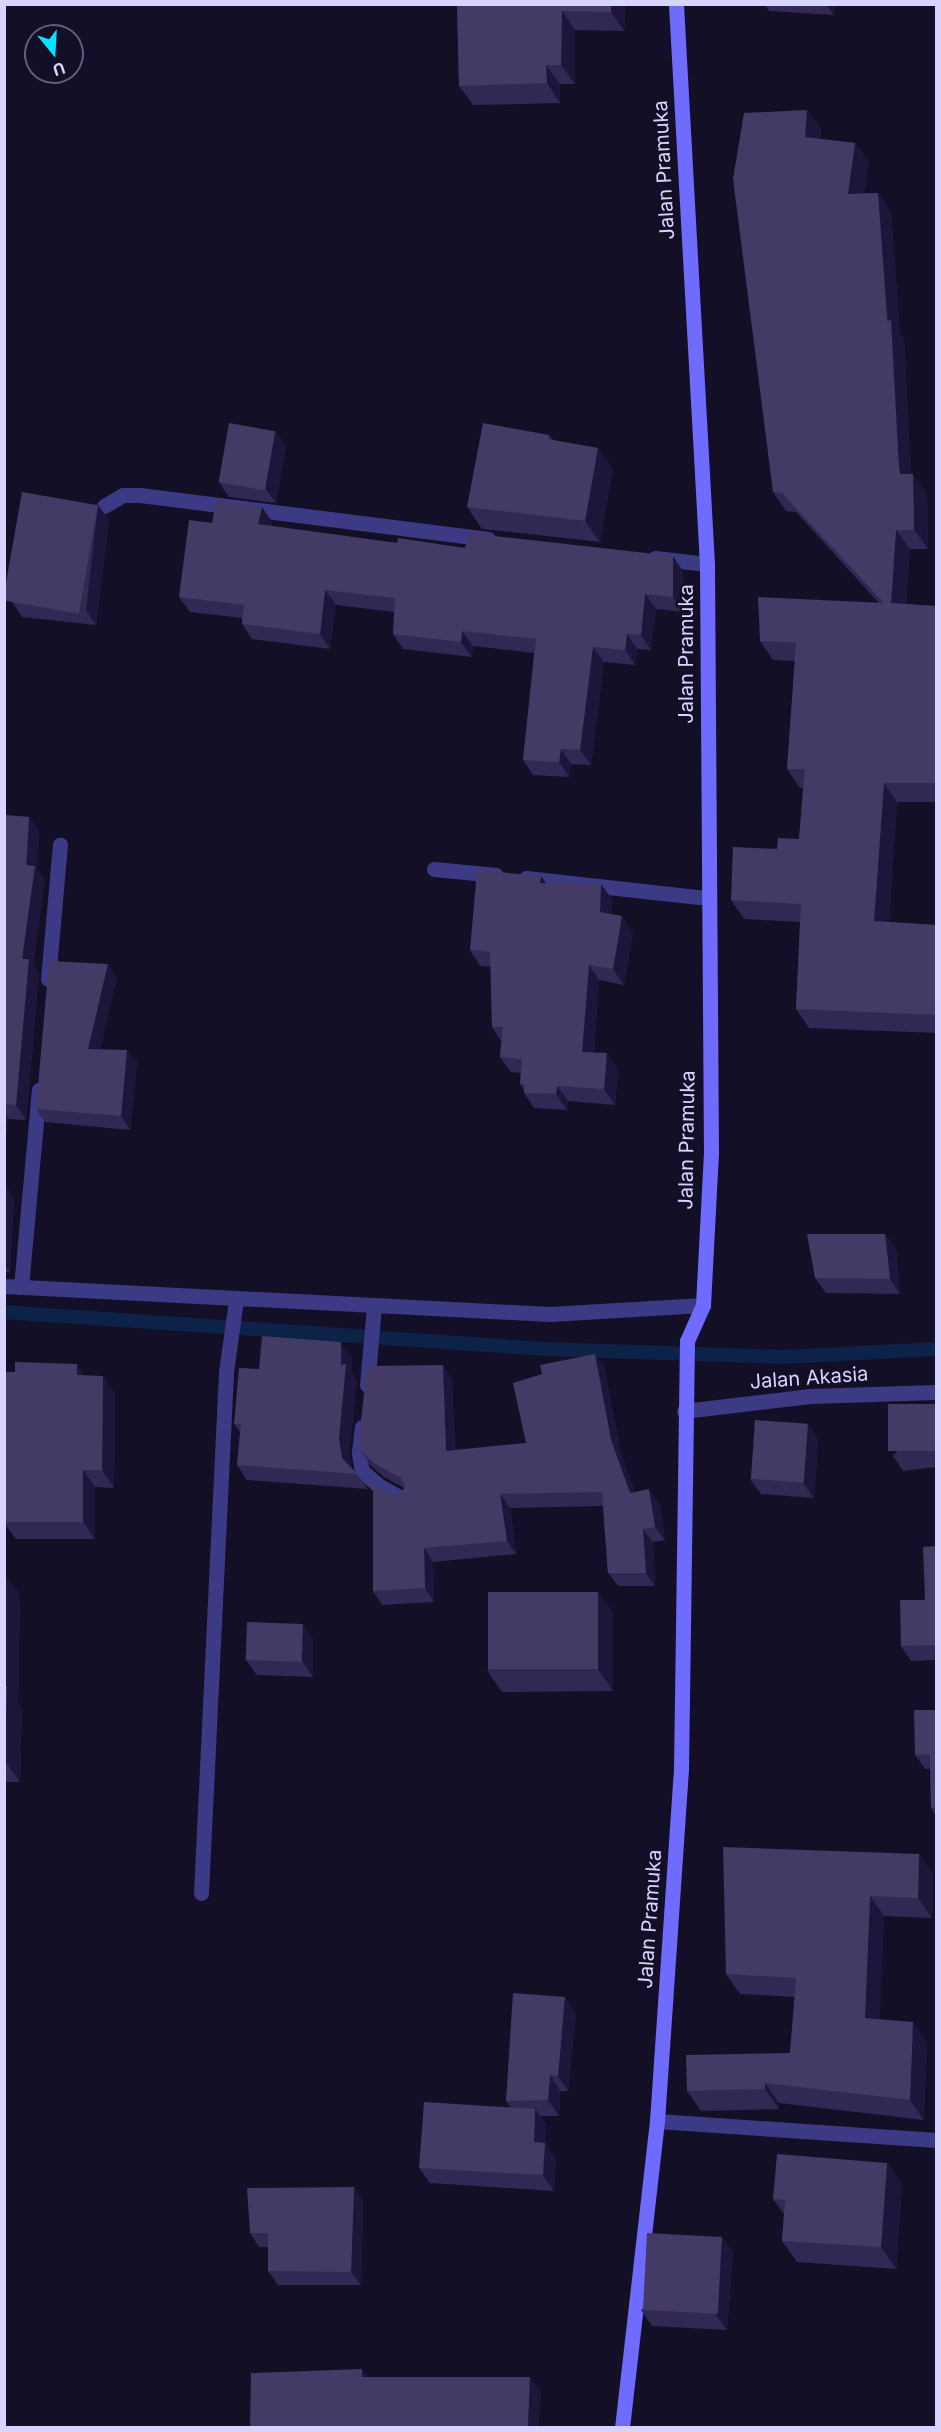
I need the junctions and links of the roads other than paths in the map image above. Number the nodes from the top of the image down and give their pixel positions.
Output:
1 (676, 4) edge
2 (104, 506) dead end
3 (509, 542) edge
4 (637, 556) edge
5 (707, 564) junction
6 (60, 845) dead end
7 (434, 869) dead end
8 (708, 898) junction
9 (47, 996) edge
10 (40, 1078) edge
11 (4, 1286) edge
12 (21, 1287) junction
13 (236, 1300) junction
14 (703, 1305) junction
15 (374, 1307) junction
16 (936, 1392) edge
17 (684, 1411) junction
18 (405, 1500) edge
19 (201, 1893) dead end
20 (657, 2121) junction
21 (936, 2140) edge
22 (622, 2427) edge

1 - 5 street, Jalan Pramuka
2 - 3 street
4 - 5 street
5 - 8 street, Jalan Pramuka
6 - 9 street
7 - 8 street
8 - 14 street, Jalan Pramuka
10 - 12 street
11 - 12 street
12 - 13 street
13 - 15 street
13 - 19 street
14 - 15 street
14 - 17 street, Jalan Pramuka
15 - 18 street
16 - 17 street, Jalan Akasia
17 - 20 street, Jalan Pramuka
20 - 21 street
20 - 22 street, Jalan Pramuka

